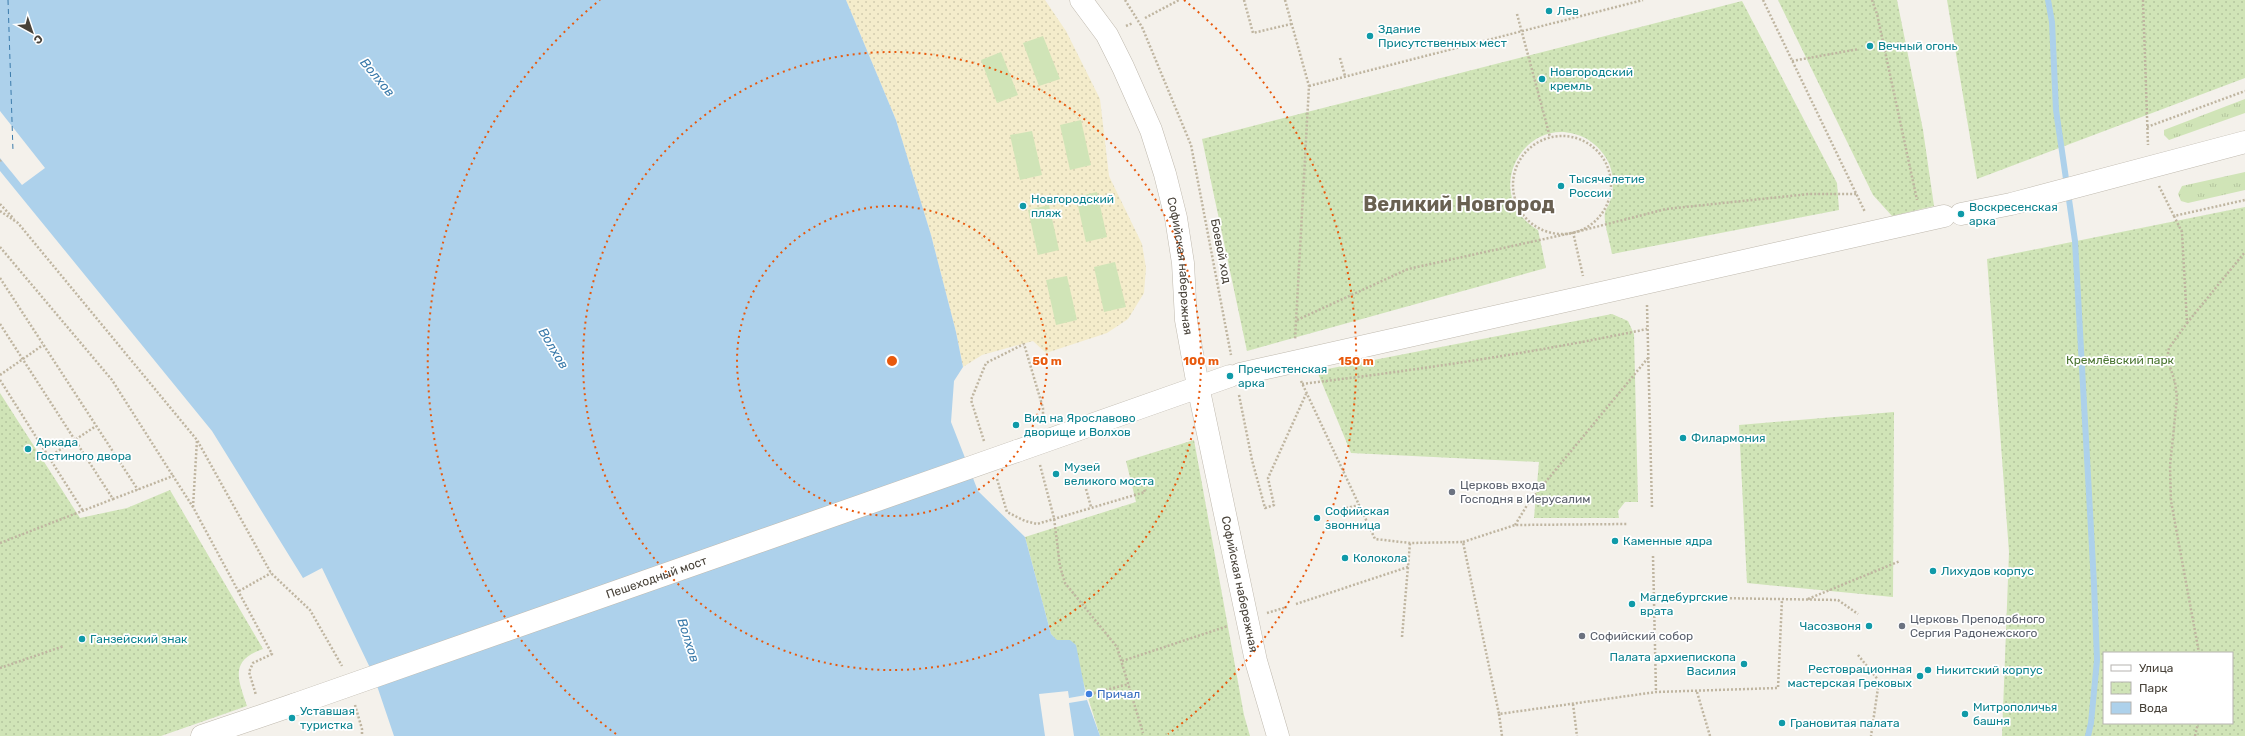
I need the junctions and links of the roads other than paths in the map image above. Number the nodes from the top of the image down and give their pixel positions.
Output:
1 (1081, 0) edge
2 (2245, 142) edge
3 (1198, 386) junction
4 (202, 736) edge
5 (1278, 736) edge

1 - 3 street, Софийская набережная
2 - 3 street, Пешеходный мост
3 - 4 street, Пешеходный мост, bridge
3 - 5 street, Софийская набережная

